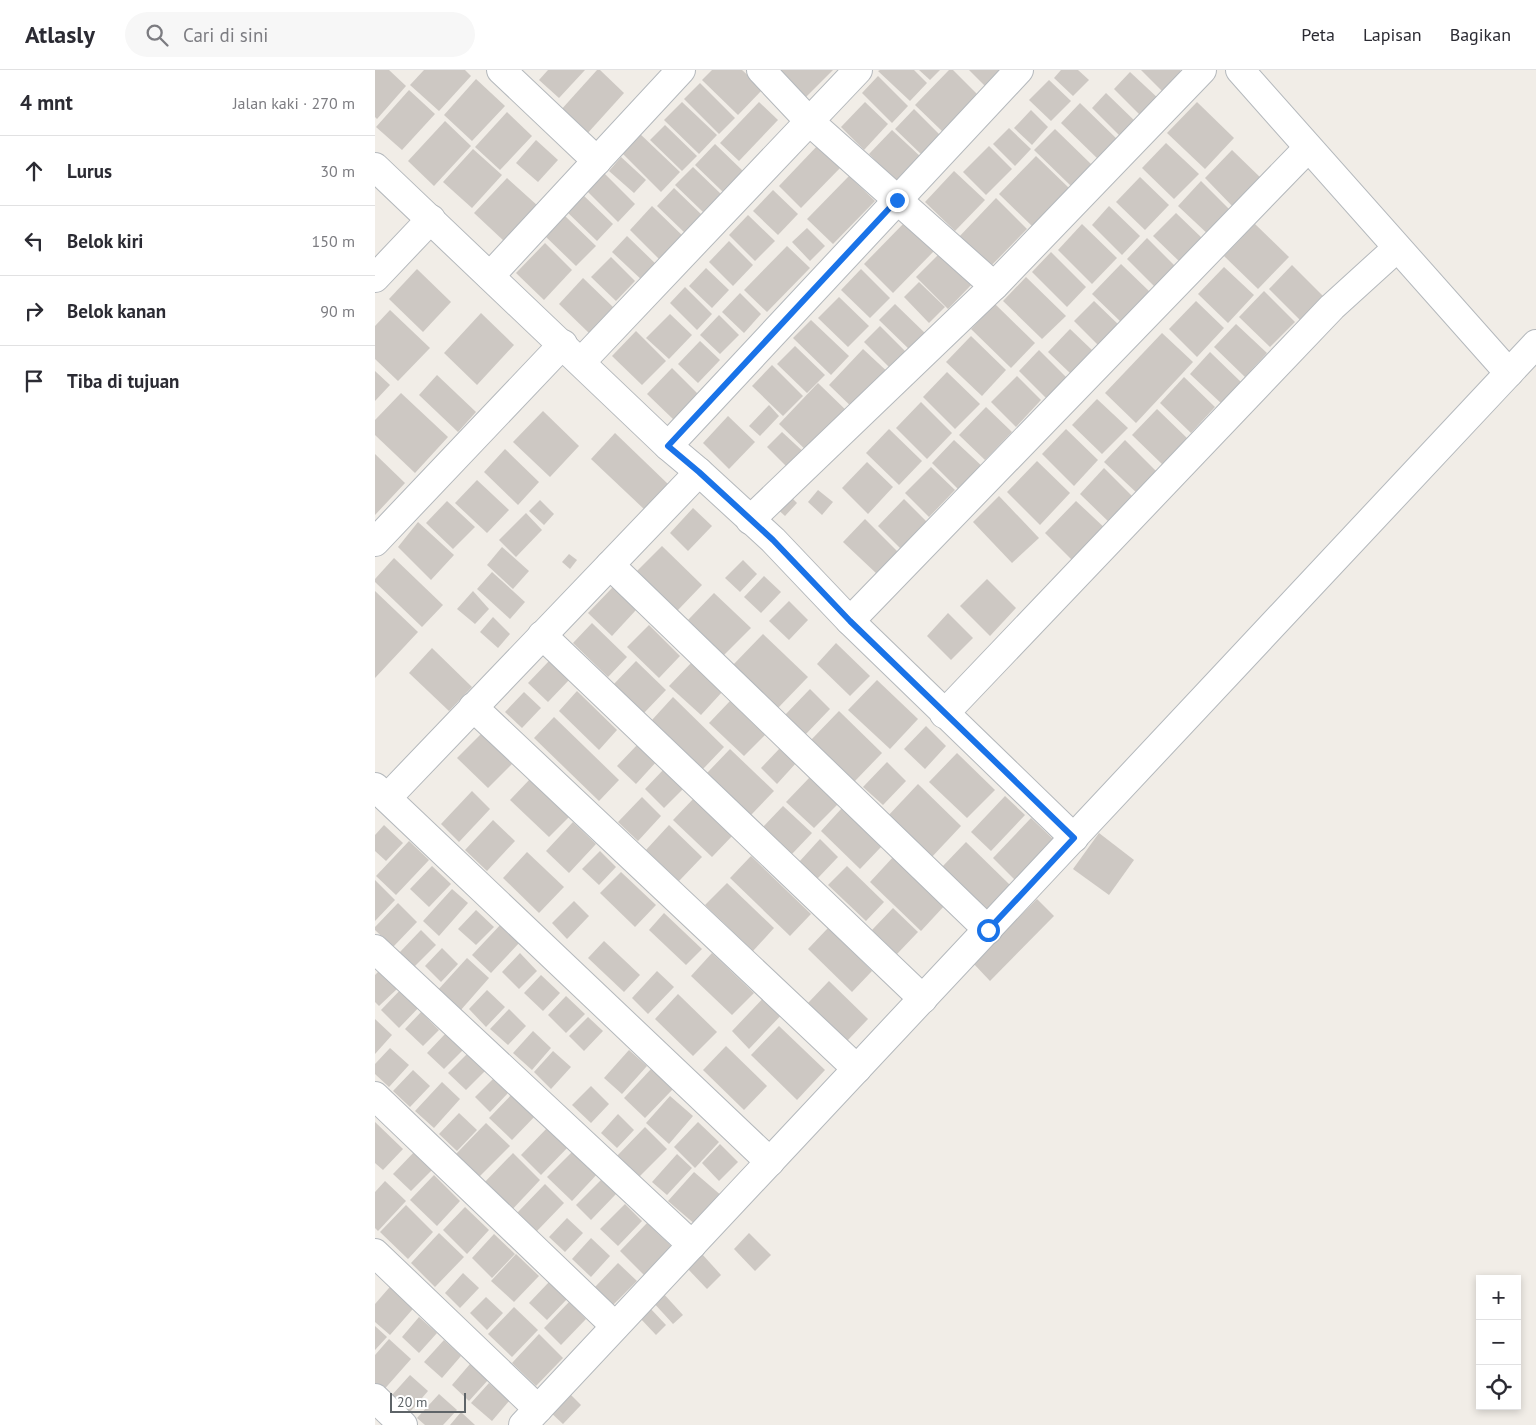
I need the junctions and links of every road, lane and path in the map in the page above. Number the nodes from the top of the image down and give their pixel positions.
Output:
1 (501, 70) edge
2 (681, 70) edge
3 (761, 70) edge
4 (858, 70) edge
5 (1019, 70) edge
6 (1201, 70) edge
7 (1240, 70) edge
8 (809, 121) junction
9 (1308, 148) junction
10 (597, 161) junction
11 (375, 167) edge
12 (897, 200) junction
13 (431, 219) junction
14 (1397, 248) junction
15 (491, 276) junction
16 (375, 278) edge
17 (994, 286) junction
18 (1536, 344) edge
19 (572, 353) junction
20 (1509, 373) junction
21 (668, 446) junction
22 (699, 472) junction
23 (749, 520) junction
24 (375, 542) edge
25 (610, 566) junction
26 (850, 621) junction
27 (542, 635) junction
28 (473, 707) junction
29 (944, 714) junction
30 (381, 793) edge
31 (1074, 838) junction
32 (988, 930) junction
33 (375, 949) edge
34 (923, 999) junction
35 (857, 1069) junction
36 (375, 1096) edge
37 (770, 1162) junction
38 (692, 1245) junction
39 (375, 1253) edge
40 (615, 1326) junction
41 (375, 1398) edge
42 (530, 1417) edge
43 (403, 1425) edge

1 - 10 street
2 - 10 street
3 - 8 street
4 - 8 street
5 - 12 street
6 - 17 street
7 - 9 street
8 - 12 street
8 - 19 street
9 - 14 street
9 - 26 street
10 - 15 street
11 - 13 street
12 - 17 street
12 - 21 street
13 - 15 street
13 - 16 street
14 - 20 street
14 - 29 street
15 - 19 street
17 - 23 street
18 - 20 street
19 - 21 street
19 - 24 street
20 - 31 street
21 - 22 street
22 - 23 street
22 - 25 street
23 - 26 street
25 - 27 street
25 - 32 street
26 - 29 street
27 - 28 street
27 - 34 street
28 - 30 street
28 - 35 street
29 - 31 street
30 - 37 street
31 - 32 street
32 - 34 street
33 - 38 street
34 - 35 street
35 - 37 street
36 - 40 street
37 - 38 street
38 - 40 street
39 - 42 street
40 - 42 street
41 - 43 street

